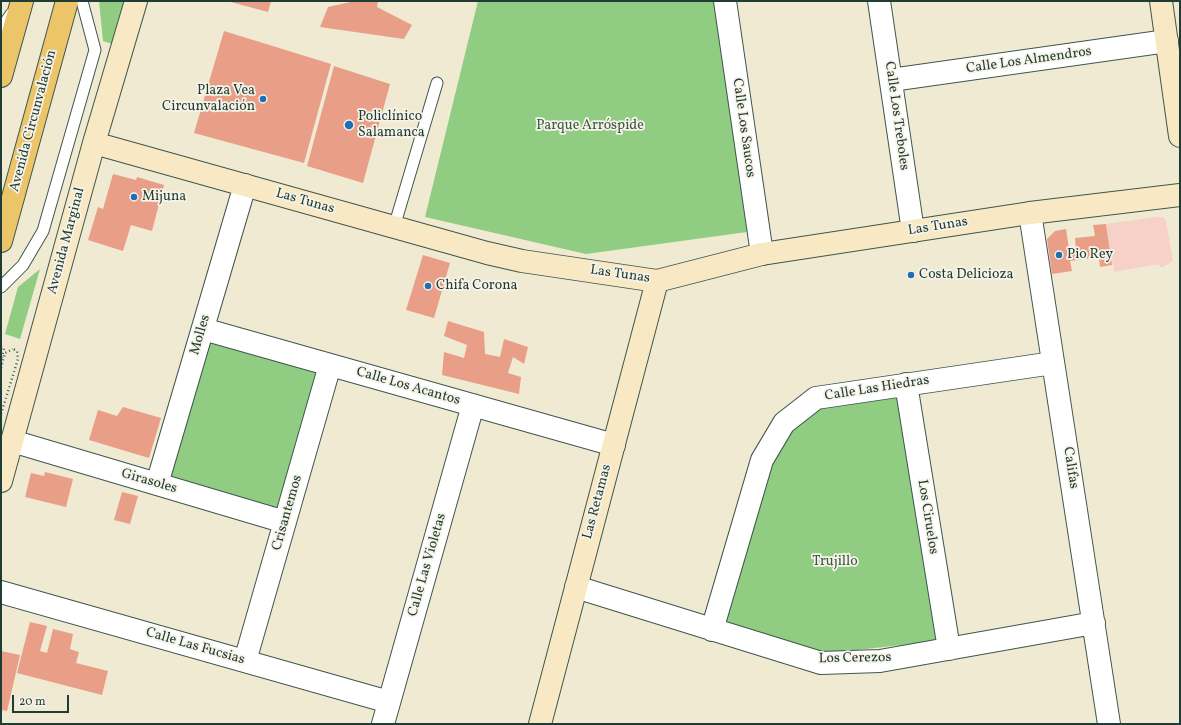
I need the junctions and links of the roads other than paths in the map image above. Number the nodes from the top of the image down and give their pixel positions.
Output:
1 (18, 1) edge
2 (22, 1) edge
3 (66, 1) edge
4 (82, 1) edge
5 (136, 1) edge
6 (725, 1) edge
7 (879, 1) edge
8 (1161, 1) edge
9 (1, 30) edge
10 (1166, 41) junction
11 (1, 76) edge
12 (890, 80) junction
13 (437, 83) dead end
14 (1180, 136) edge
15 (94, 143) junction
16 (245, 185) junction
17 (1180, 195) edge
18 (1030, 213) junction
19 (394, 227) junction
20 (913, 231) junction
21 (1, 241) edge
22 (762, 254) junction
23 (657, 281) junction
24 (1, 286) edge
25 (202, 329) junction
26 (1053, 364) junction
27 (330, 365) junction
28 (906, 384) junction
29 (473, 405) junction
30 (12, 441) junction
31 (614, 445) junction
32 (1, 481) edge
33 (157, 484) junction
34 (285, 522) junction
35 (576, 587) junction
36 (1, 592) edge
37 (1094, 623) junction
38 (712, 630) junction
39 (949, 649) junction
40 (245, 661) junction
41 (389, 702) junction
42 (383, 724) edge
43 (540, 724) edge
44 (1109, 724) edge

1 - 9 lane
2 - 11 main road
3 - 21 main road, Avenida Circunvalación
4 - 24 lane
5 - 15 street, Avenida Marginal
6 - 22 street, Calle Los Saucos
7 - 12 street, Calle Los Treboles
8 - 10 street
10 - 12 street, Calle Los Almendros
10 - 14 street
12 - 20 street, Calle Los Treboles
13 - 19 lane
15 - 16 street, Las Tunas
15 - 30 street, Avenida Marginal
16 - 19 street, Las Tunas
16 - 25 street, Molles
17 - 18 street, Las Tunas
18 - 20 street, Las Tunas
18 - 26 street, Califas
19 - 23 street, Las Tunas
20 - 22 street, Las Tunas
22 - 23 street, Las Tunas
23 - 31 street, Las Retamas
25 - 27 street, Calle Los Acantos
25 - 33 street, Molles
26 - 28 street, Calle Las Hiedras
26 - 37 street, Califas
27 - 29 street, Calle Los Acantos
27 - 34 street, Crisantemos
28 - 38 street, Calle Las Hiedras
28 - 39 street, Los Ciruelos
29 - 31 street, Calle Los Acantos
29 - 41 street, Calle Las Violetas
30 - 32 street, Avenida Marginal
30 - 33 street, Girasoles
31 - 35 street, Las Retamas
33 - 34 street, Girasoles
34 - 40 street, Crisantemos
35 - 38 street, Los Cerezos
35 - 43 street, Las Retamas
36 - 40 street, Calle Las Fucsias
37 - 39 street, Los Cerezos
37 - 44 street, Califas
38 - 39 street, Los Cerezos
40 - 41 street, Calle Las Fucsias
41 - 42 street, Calle Las Violetas

